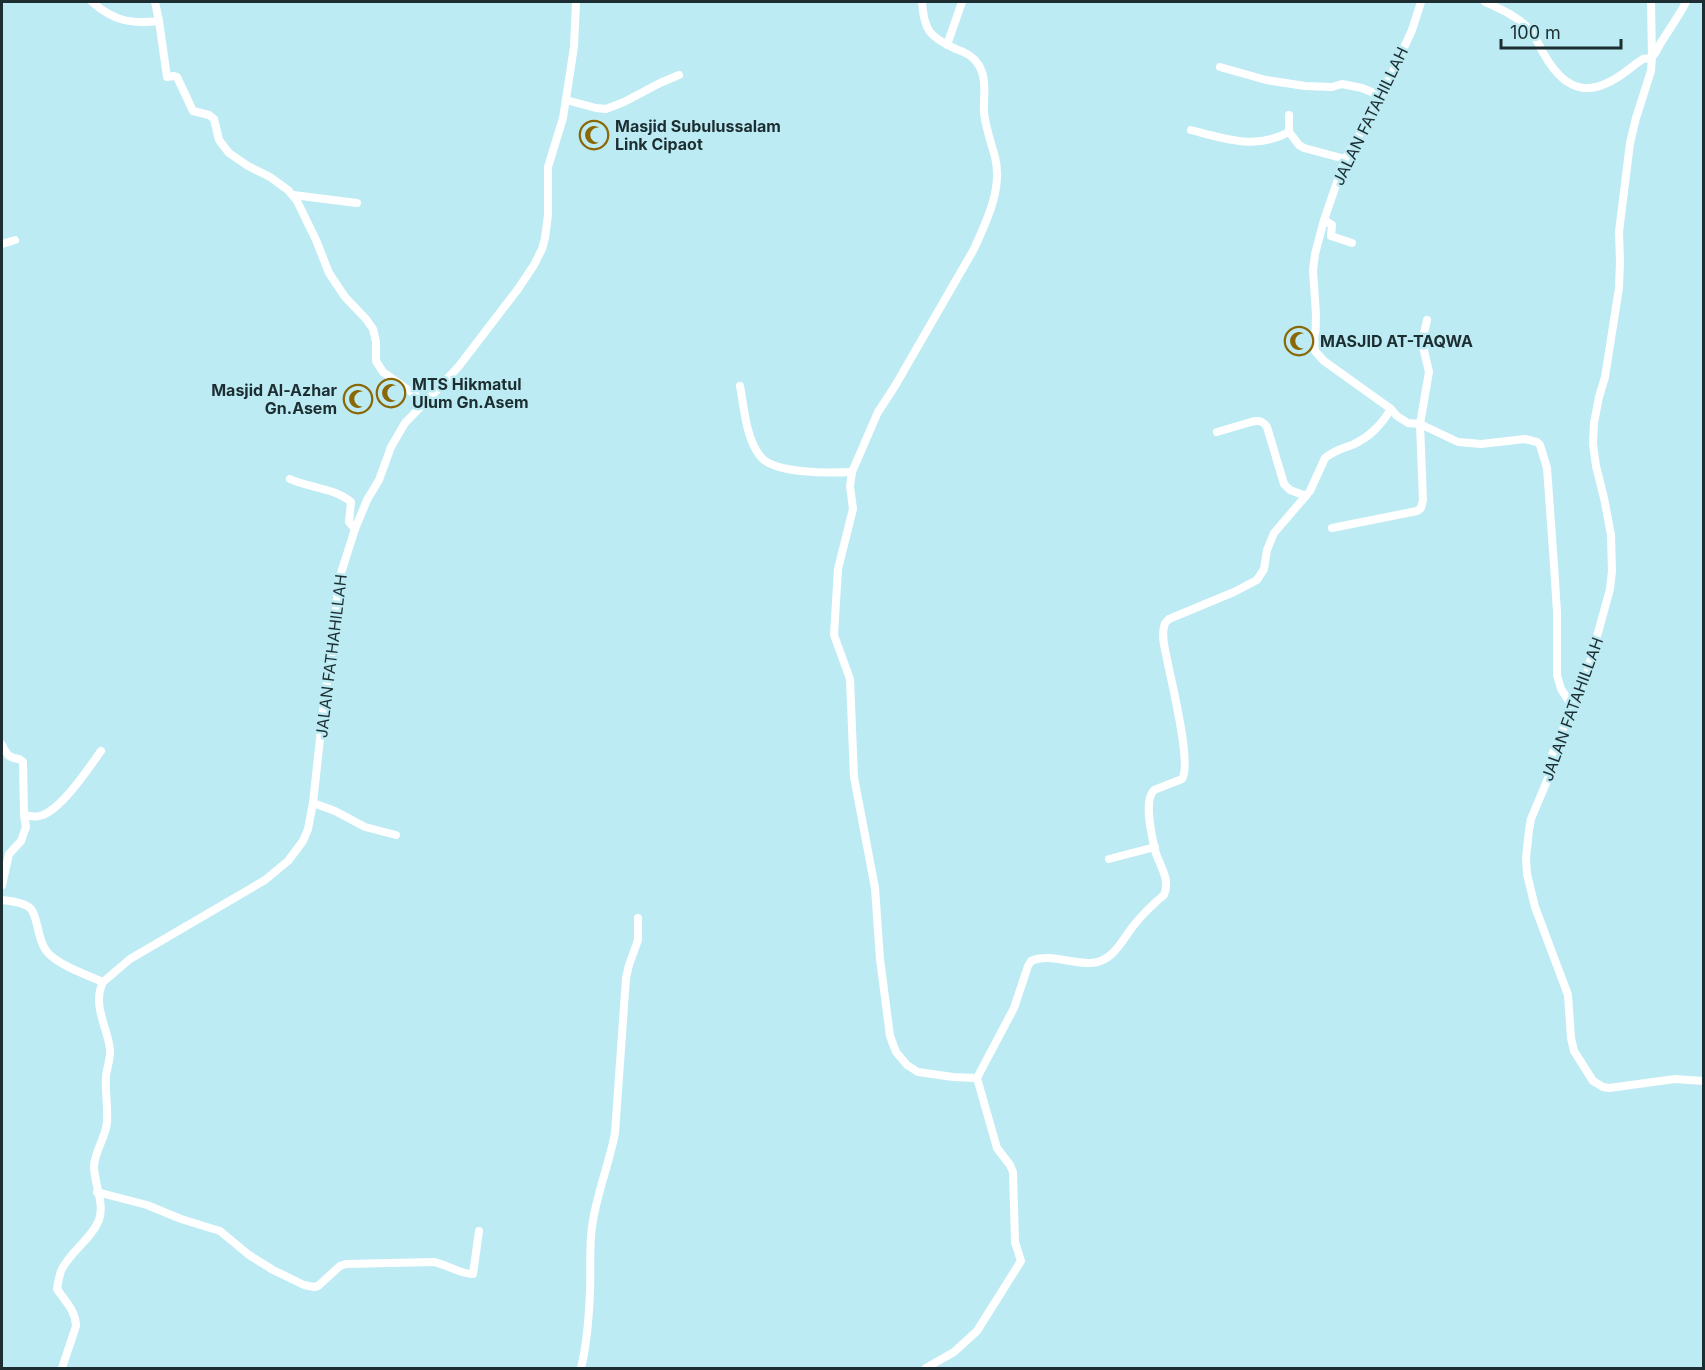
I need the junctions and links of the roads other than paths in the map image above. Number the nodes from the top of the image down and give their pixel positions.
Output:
1 (92, 2) edge
2 (155, 2) edge
3 (576, 2) edge
4 (922, 2) edge
5 (962, 2) edge
6 (1422, 2) edge
7 (1485, 2) edge
8 (1651, 2) edge
9 (1686, 2) edge
10 (159, 21) junction
11 (947, 45) junction
12 (1652, 57) junction
13 (1220, 67) dead end
14 (679, 75) dead end
15 (1381, 96) junction
16 (566, 100) junction
17 (1289, 115) dead end
18 (1191, 130) dead end
19 (1289, 132) junction
20 (1345, 159) junction
21 (293, 195) junction
22 (357, 203) dead end
23 (1324, 220) junction
24 (15, 240) dead end
25 (1352, 243) dead end
26 (2, 244) edge
27 (1427, 320) dead end
28 (740, 386) dead end
29 (425, 402) junction
30 (1391, 409) junction
31 (1420, 424) junction
32 (1217, 432) dead end
33 (852, 472) junction
34 (290, 478) dead end
35 (1306, 496) junction
36 (1332, 528) dead end
37 (355, 529) junction
38 (1572, 706) junction
39 (2, 745) edge
40 (101, 751) dead end
41 (313, 803) junction
42 (24, 815) junction
43 (396, 835) dead end
44 (1155, 847) junction
45 (1109, 859) dead end
46 (2, 885) edge
47 (2, 900) edge
48 (638, 918) dead end
49 (103, 982) junction
50 (976, 1078) junction
51 (1704, 1081) edge
52 (97, 1192) junction
53 (479, 1231) dead end
54 (62, 1368) edge
55 (580, 1368) edge
56 (926, 1368) edge

1 - 10 street
2 - 10 street
3 - 16 street, JALAN FATHAHILLAH
4 - 11 street
5 - 11 street
6 - 15 street, JALAN FATAHILLAH
7 - 12 street
8 - 12 street, JALAN FATAHILLAH
9 - 12 street
10 - 21 street
11 - 33 street
12 - 38 street, JALAN FATAHILLAH
13 - 15 street
14 - 16 street
15 - 20 street, JALAN FATAHILLAH
16 - 29 street, JALAN FATHAHILLAH
17 - 19 street
18 - 19 street
19 - 20 street
20 - 23 street, JALAN FATAHILLAH
21 - 22 street
21 - 29 street
23 - 25 street
23 - 30 street, JALAN FATAHILLAH
24 - 26 street
27 - 31 street
28 - 33 street
29 - 37 street, JALAN FATHAHILLAH
30 - 31 street, JALAN FATAHILLAH
30 - 35 street
31 - 36 street
31 - 38 street, JALAN FATAHILLAH
32 - 35 street
33 - 50 street
34 - 37 street
35 - 44 street
37 - 41 street, JALAN FATHAHILLAH
38 - 51 street, JALAN FATAHILLAH
39 - 42 street
40 - 42 street
41 - 43 street
41 - 49 street, JALAN FATHAHILLAH
42 - 46 street
44 - 45 street
44 - 50 street
47 - 49 street
48 - 55 street
49 - 52 street
50 - 56 street
52 - 53 street
52 - 54 street

